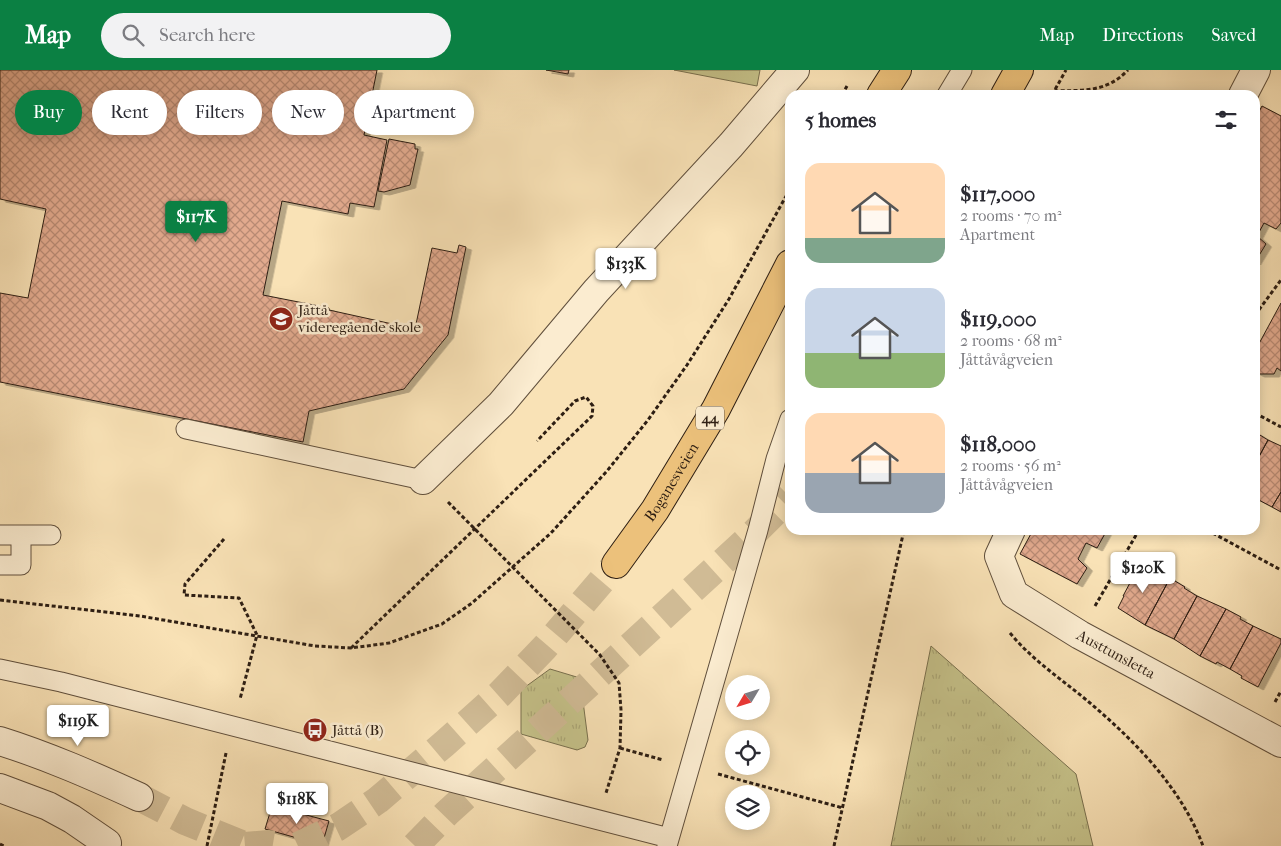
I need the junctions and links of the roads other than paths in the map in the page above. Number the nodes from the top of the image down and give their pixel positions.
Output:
1 (795, 70) edge
2 (897, 70) edge
3 (962, 70) edge
4 (1019, 70) edge
5 (1256, 70) edge
6 (884, 90) edge
7 (950, 90) edge
8 (1008, 90) edge
9 (1246, 90) edge
10 (785, 274) edge
11 (186, 429) dead end
12 (785, 432) edge
13 (432, 488) joint
14 (0, 535) edge
15 (1009, 535) edge
16 (21, 536) junction
17 (52, 536) dead end
18 (616, 564) tunnel mouth
19 (0, 565) edge
20 (0, 670) edge
21 (0, 742) edge
22 (1281, 743) edge
23 (0, 788) edge
24 (138, 798) tunnel mouth
25 (668, 842) edge
26 (107, 843) dead end

1 - 13 street
2 - 6 main road
3 - 7 lane
4 - 8 main road
5 - 9 street
10 - 18 main road, Boganesveien / 44
11 - 13 lane
12 - 25 lane
14 - 16 lane
15 - 22 street, Austtunsletta
16 - 17 lane
16 - 19 lane
20 - 25 lane
21 - 24 street
23 - 26 street

